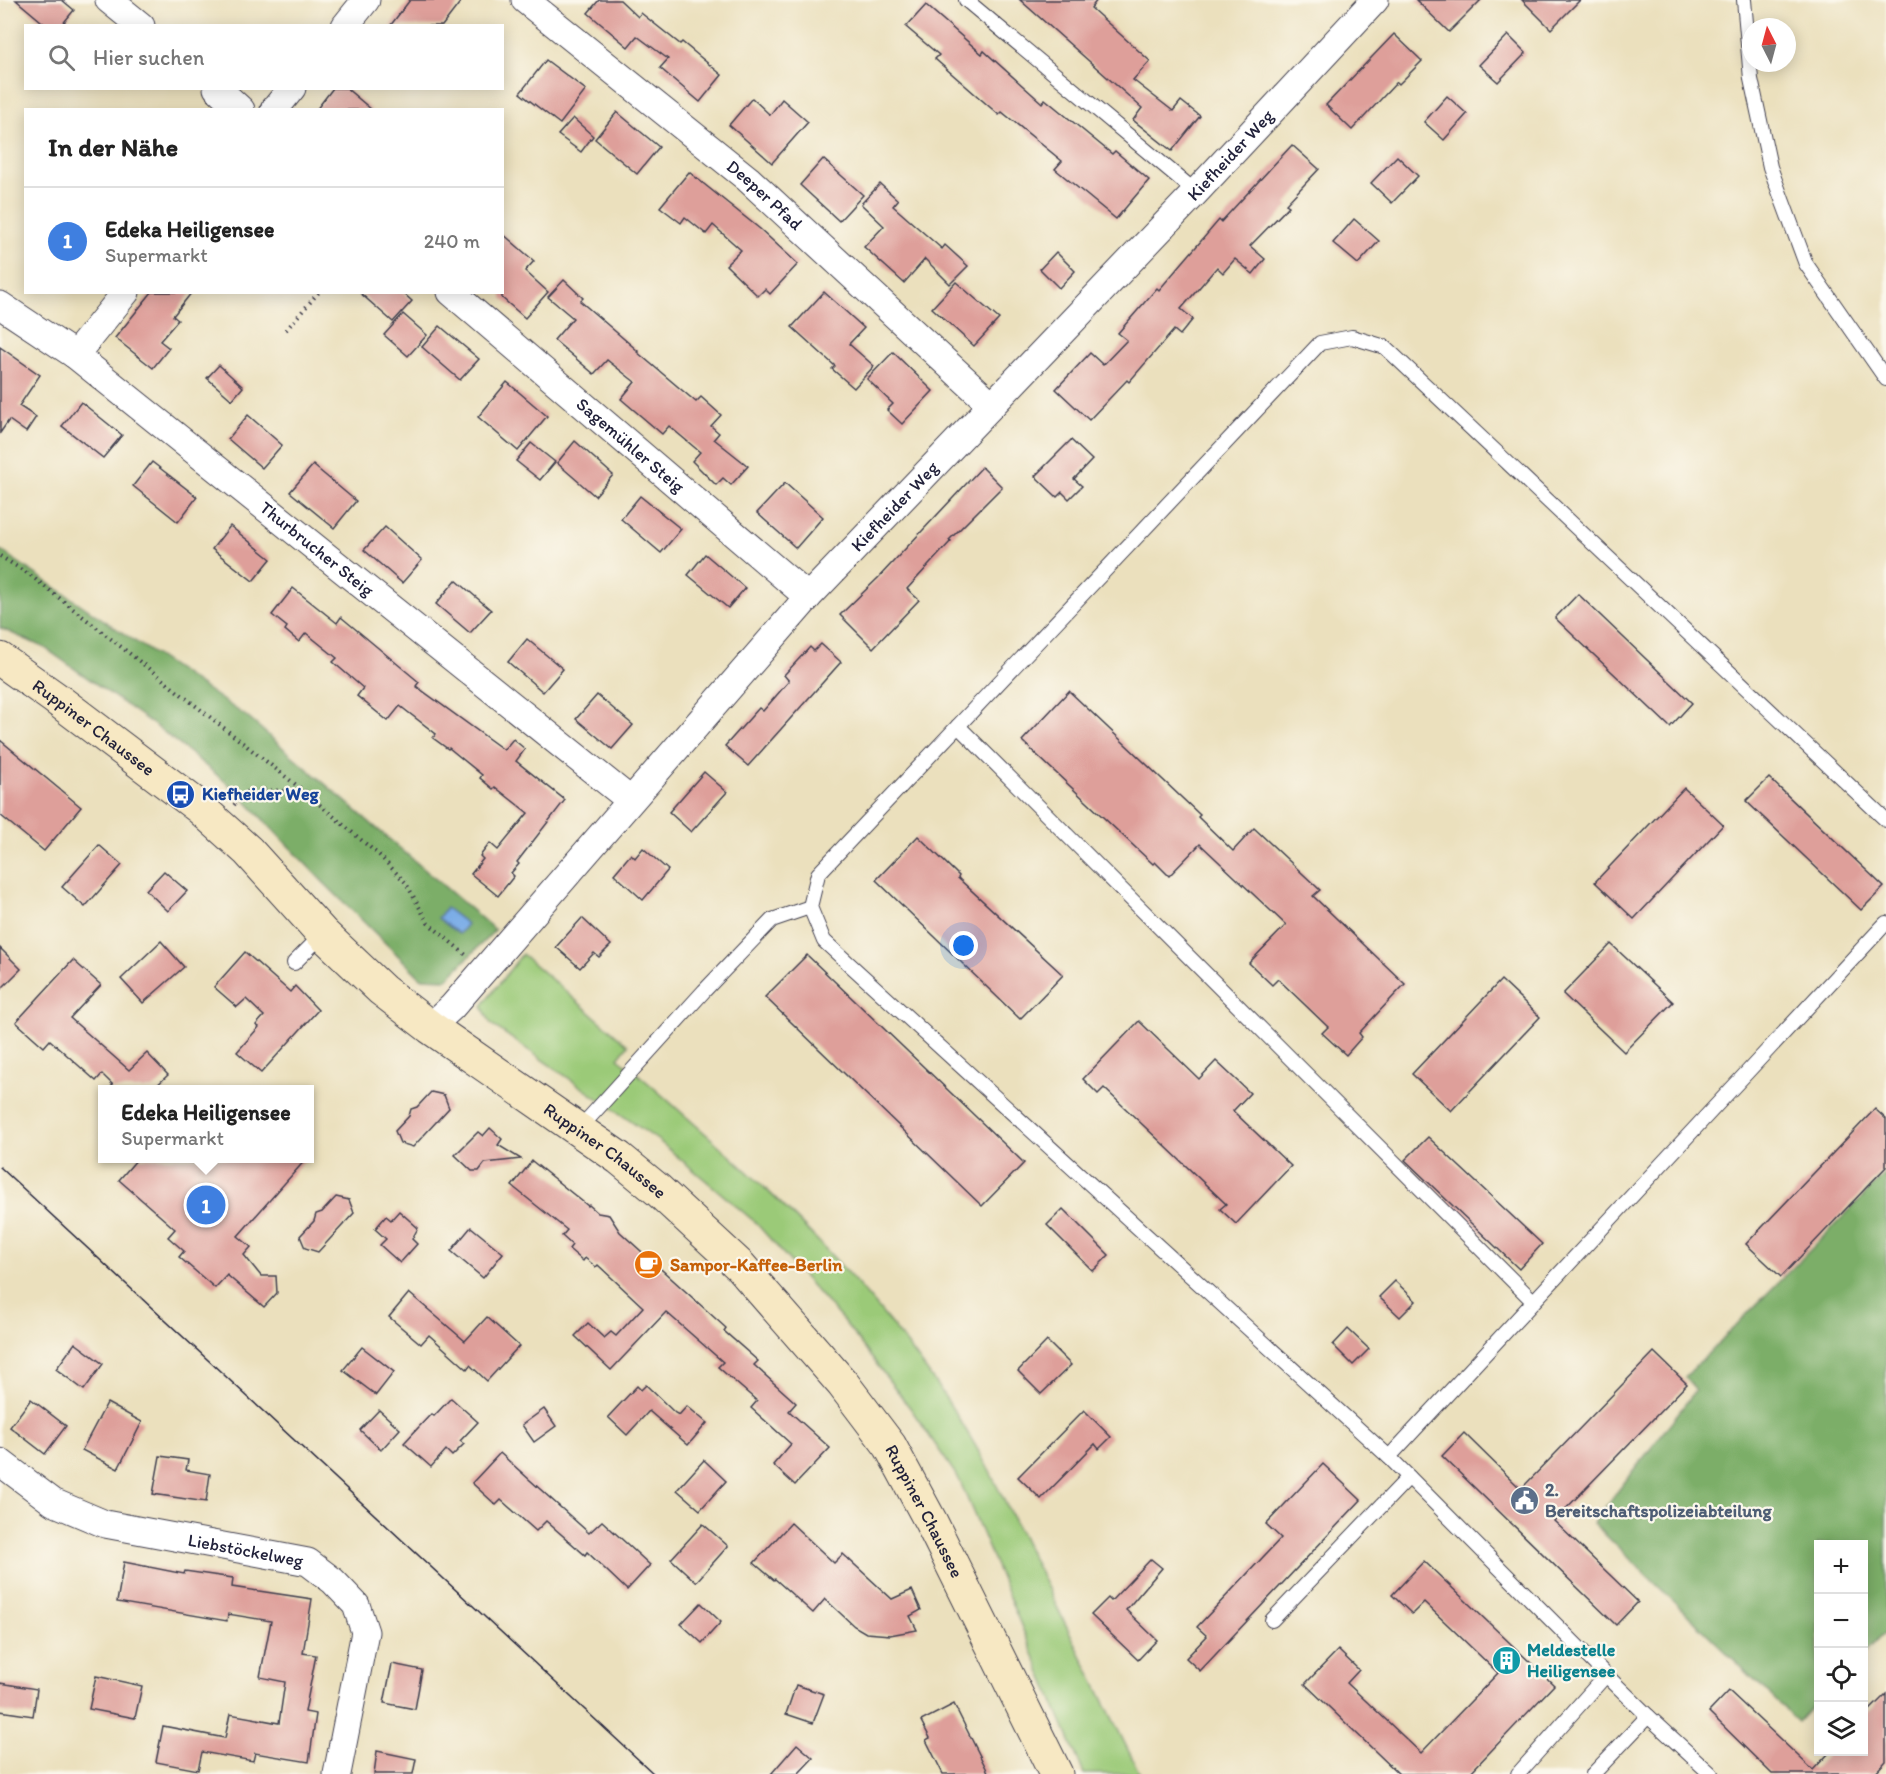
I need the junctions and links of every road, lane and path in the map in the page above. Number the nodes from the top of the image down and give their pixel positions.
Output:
1 (109, 0) edge
2 (366, 0) edge
3 (525, 0) edge
4 (966, 0) edge
5 (1374, 0) edge
6 (1744, 0) edge
7 (139, 24) edge
8 (347, 24) edge
9 (219, 90) edge
10 (290, 90) edge
11 (239, 108) edge
12 (276, 108) edge
13 (1196, 192) junction
14 (124, 294) edge
15 (317, 294) edge
16 (453, 294) edge
17 (0, 305) edge
18 (286, 330) dead end
19 (75, 355) junction
20 (1886, 379) edge
21 (992, 405) junction
22 (0, 556) edge
23 (808, 597) junction
24 (0, 659) edge
25 (958, 726) junction
26 (305, 792) junction
27 (630, 800) junction
28 (1886, 820) edge
29 (216, 822) junction
30 (810, 907) junction
31 (1886, 923) edge
32 (323, 934) junction
33 (294, 963) dead end
34 (483, 969) junction
35 (430, 1028) junction
36 (579, 1130) junction
37 (1533, 1301) junction
38 (1389, 1457) junction
39 (0, 1462) edge
40 (1409, 1477) junction
41 (1272, 1620) dead end
42 (1606, 1675) junction
43 (1648, 1716) junction
44 (337, 1774) edge
45 (1056, 1774) edge
46 (1518, 1774) edge
47 (1593, 1774) edge
48 (1711, 1774) edge

1 - 7 street
2 - 8 street
3 - 21 street, Deeper Pfad
4 - 13 lane
5 - 13 street, Kiefheider Weg
6 - 20 lane
9 - 11 street
10 - 12 street
13 - 21 street, Kiefheider Weg
14 - 19 street
15 - 18 path
16 - 23 street, Sagemühler Steig
17 - 19 street, Thurbrucher Steig
19 - 27 street, Thurbrucher Steig
21 - 23 street, Kiefheider Weg
22 - 26 path
23 - 27 street, Kiefheider Weg
24 - 29 main road, Ruppiner Chaussee
25 - 28 lane
25 - 30 lane
25 - 37 lane
26 - 29 path
26 - 34 path
27 - 34 street, Kiefheider Weg
29 - 32 main road, Ruppiner Chaussee
30 - 36 lane
30 - 38 lane
31 - 37 lane
32 - 33 lane
32 - 35 main road, Ruppiner Chaussee
34 - 35 street, Kiefheider Weg
35 - 36 main road, Ruppiner Chaussee
36 - 45 main road, Ruppiner Chaussee
37 - 38 lane
38 - 40 lane
39 - 44 street, Liebstöckelweg
40 - 41 lane
40 - 42 lane
42 - 43 lane
42 - 46 lane
43 - 47 lane
43 - 48 lane

